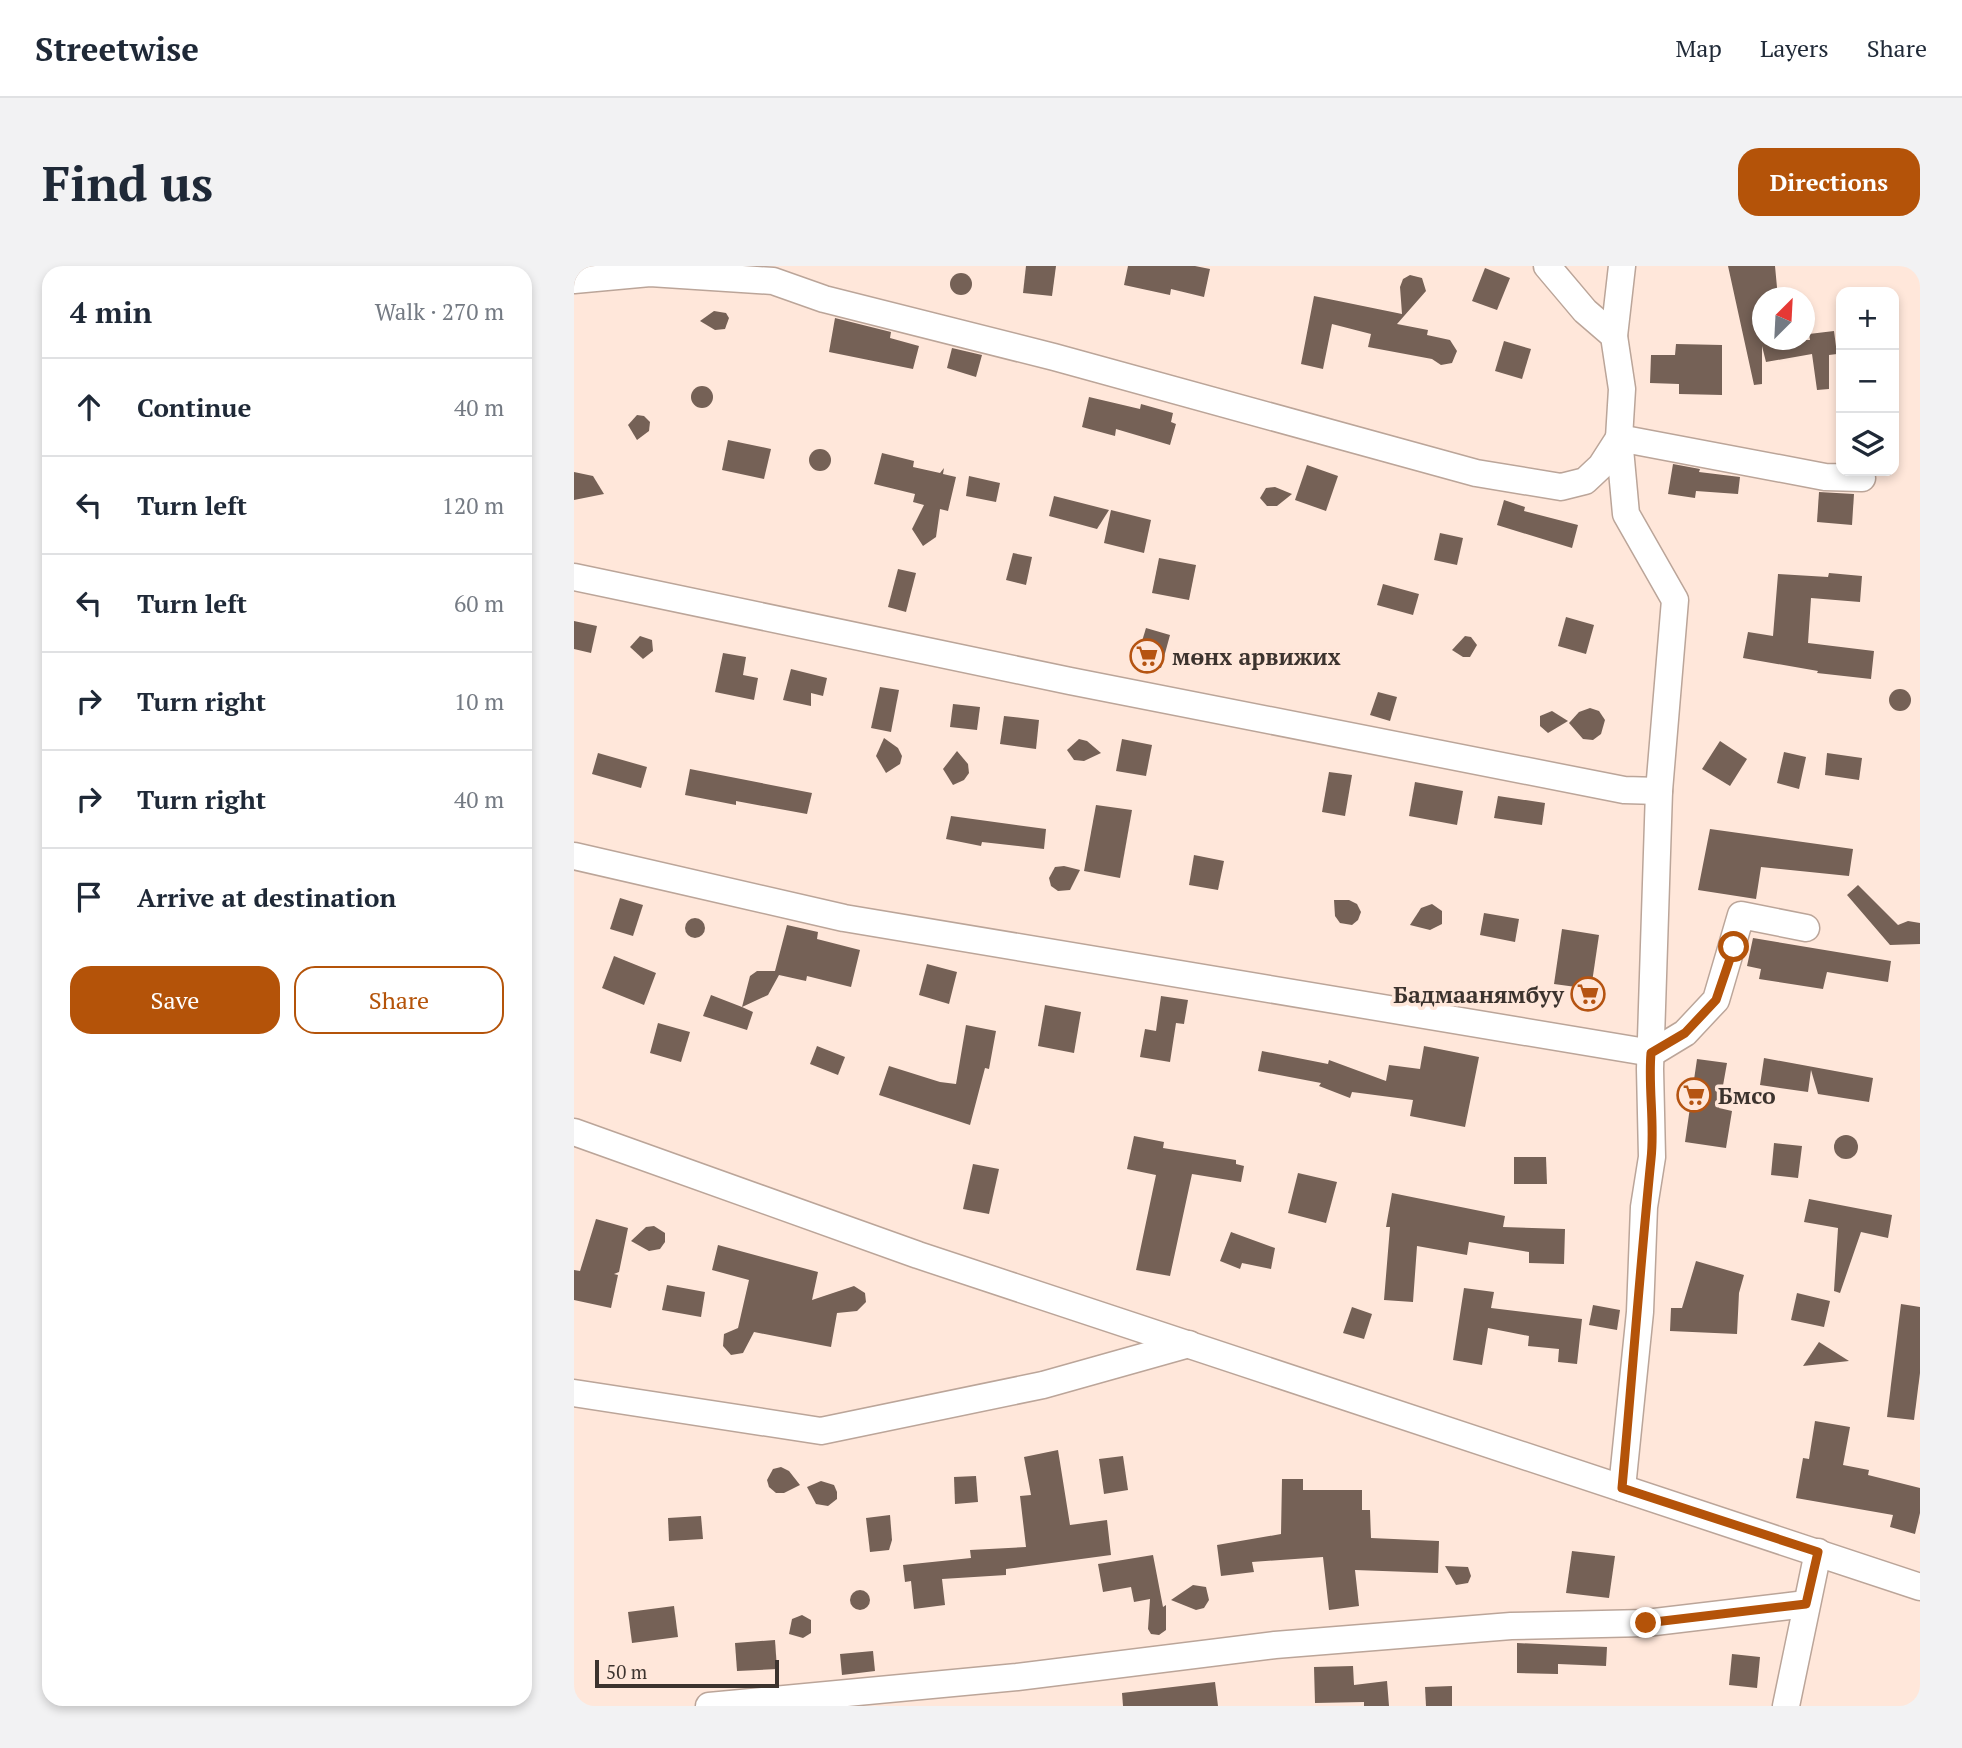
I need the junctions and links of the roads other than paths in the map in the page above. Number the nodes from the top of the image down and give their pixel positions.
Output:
1 (1547, 266) edge
2 (1622, 266) edge
3 (574, 280) edge
4 (1614, 336) junction
5 (1619, 438) junction
6 (1862, 478) dead end
7 (574, 577) edge
8 (1659, 791) junction
9 (574, 856) edge
10 (1806, 928) dead end
11 (1651, 1053) junction
12 (574, 1132) edge
13 (1189, 1344) junction
14 (574, 1393) edge
15 (1622, 1488) junction
16 (1818, 1552) junction
17 (1920, 1587) edge
18 (1806, 1604) junction
19 (709, 1706) edge
20 (1786, 1706) edge

1 - 4 street
2 - 4 street
3 - 5 street
4 - 5 street
5 - 6 street
5 - 8 street
7 - 8 street
8 - 11 street
9 - 11 street
10 - 11 street
11 - 15 street
12 - 13 street
13 - 14 street
13 - 15 street
15 - 16 street
16 - 17 street
16 - 18 street
18 - 19 street
18 - 20 street

